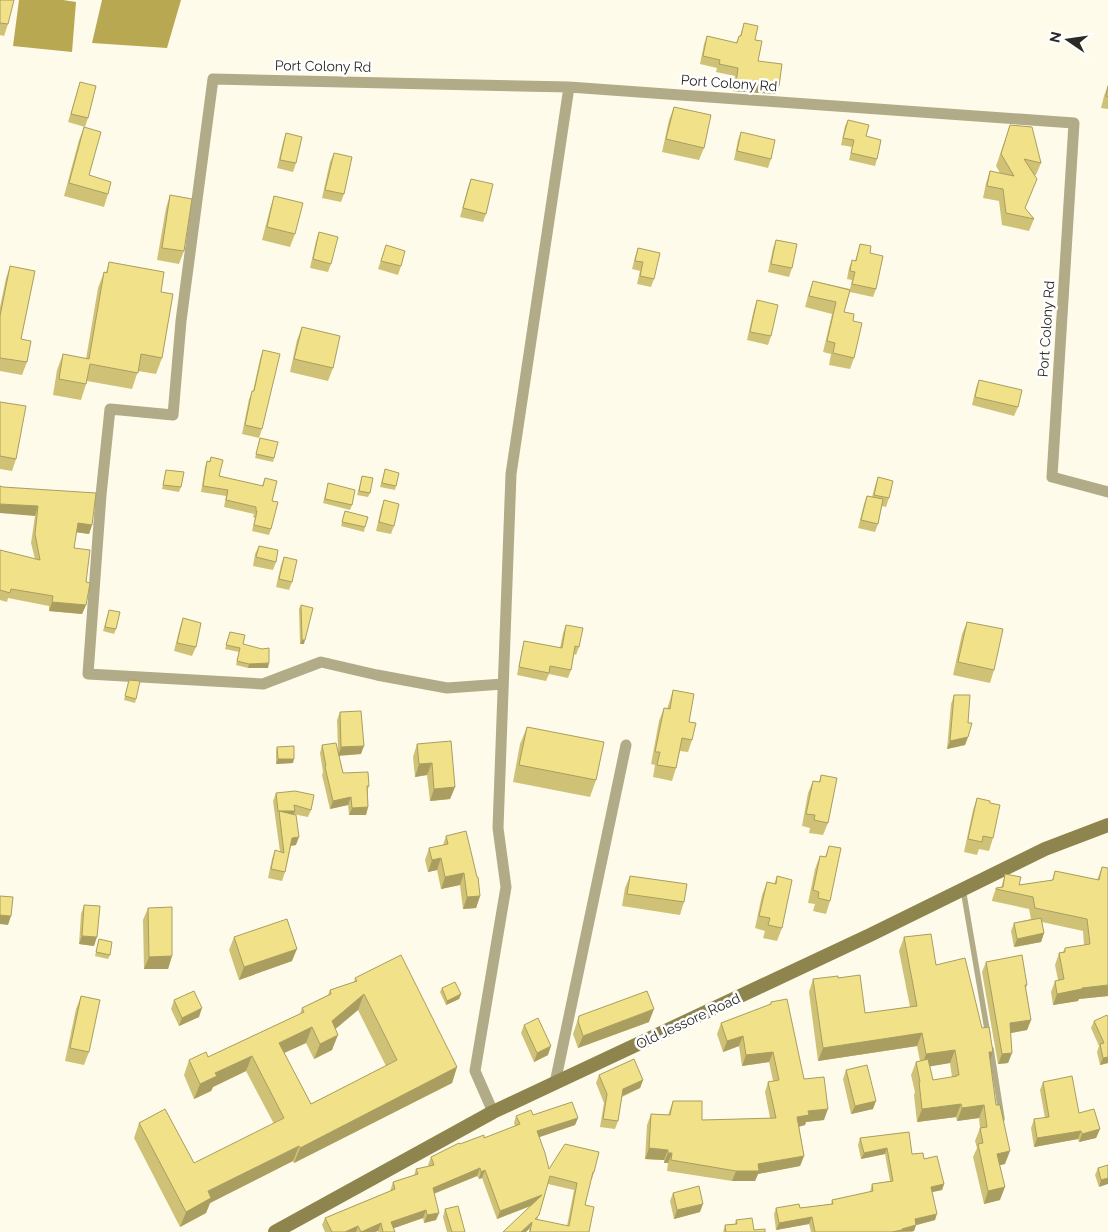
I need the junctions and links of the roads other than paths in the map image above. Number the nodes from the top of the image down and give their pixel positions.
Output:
1 (569, 87) junction
2 (1108, 492) edge
3 (503, 684) junction
4 (626, 745) dead end
5 (1108, 825) edge
6 (963, 889) junction
7 (556, 1083) junction
8 (493, 1112) junction
9 (1003, 1121) edge
10 (274, 1232) edge

1 - 2 street, Port Colony Rd
1 - 3 street
1 - 3 street, Port Colony Rd
3 - 8 street
4 - 7 street
5 - 6 main road, Old Jessore Road
6 - 7 main road, Old Jessore Road
6 - 9 lane
7 - 8 main road, Old Jessore Road
8 - 10 main road, Old Jessore Road

